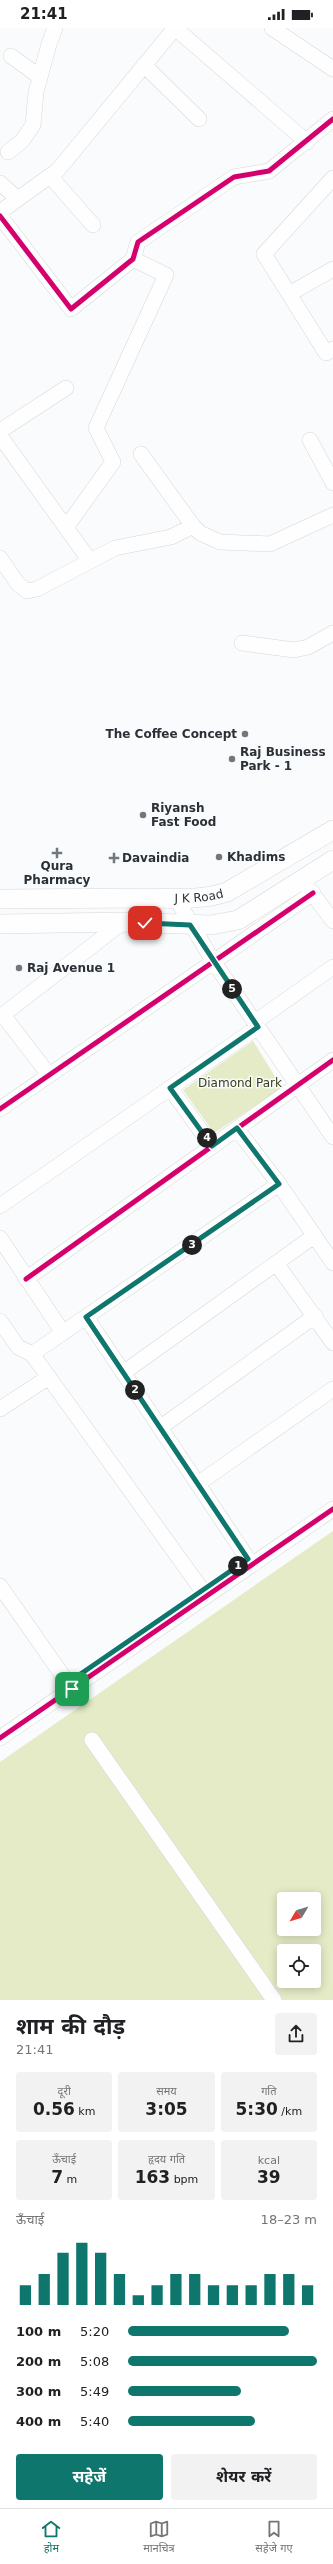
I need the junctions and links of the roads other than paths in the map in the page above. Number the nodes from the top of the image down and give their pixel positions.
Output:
1 (55, 28) edge
2 (175, 28) edge
3 (272, 28) edge
4 (11, 56) dead end
5 (144, 65) junction
6 (333, 69) edge
7 (40, 77) junction
8 (199, 119) dead end
9 (333, 119) edge
10 (307, 142) junction
11 (8, 152) dead end
12 (50, 176) junction
13 (333, 178) edge
14 (0, 183) edge
15 (333, 192) edge
16 (18, 199) junction
17 (305, 207) junction
18 (0, 212) edge
19 (0, 216) edge
20 (93, 225) dead end
21 (133, 259) junction
22 (333, 269) edge
23 (289, 294) junction
24 (333, 349) edge
25 (66, 388) dead end
26 (0, 431) edge
27 (0, 436) edge
28 (310, 440) dead end
29 (142, 454) dead end
30 (333, 483) edge
31 (333, 515) edge
32 (67, 526) junction
33 (193, 526) junction
34 (0, 558) edge
35 (90, 561) junction
36 (333, 633) edge
37 (242, 644) dead end
38 (333, 830) edge
39 (333, 860) edge
40 (308, 886) junction
41 (222, 894) junction
42 (0, 899) edge
43 (177, 900) junction
44 (229, 921) junction
45 (333, 921) edge
46 (123, 922) junction
47 (0, 924) edge
48 (190, 925) junction
49 (214, 961) junction
50 (333, 967) edge
51 (2, 1016) edge
52 (257, 1025) junction
53 (333, 1060) edge
54 (49, 1075) junction
55 (298, 1085) junction
56 (170, 1088) junction
57 (0, 1109) edge
58 (237, 1128) junction
59 (333, 1137) edge
60 (212, 1146) junction
61 (279, 1184) junction
62 (0, 1206) edge
63 (314, 1236) junction
64 (0, 1238) edge
65 (276, 1263) junction
66 (333, 1263) edge
67 (26, 1279) junction
68 (315, 1316) junction
69 (86, 1317) junction
70 (0, 1320) edge
71 (63, 1333) junction
72 (333, 1343) edge
73 (32, 1354) junction
74 (123, 1373) junction
75 (49, 1377) junction
76 (333, 1389) edge
77 (0, 1409) edge
78 (161, 1427) junction
79 (199, 1483) junction
80 (333, 1500) edge
81 (333, 1509) edge
82 (248, 1559) junction
83 (0, 1586) edge
84 (202, 1590) junction
85 (69, 1686) junction
86 (0, 1729) edge
87 (0, 1738) edge
88 (92, 1740) dead end
89 (274, 2000) edge

1 - 7 street
2 - 5 street
2 - 10 street
3 - 6 street
4 - 7 street
5 - 8 street
5 - 12 street
7 - 11 street
9 - 10 street
10 - 21 street
12 - 16 street
12 - 20 street
13 - 17 street
14 - 16 street
15 - 17 street
16 - 18 street
17 - 23 street
19 - 21 street
21 - 32 street
22 - 23 street
23 - 24 street
25 - 26 street
27 - 32 street
28 - 30 street
29 - 33 street
31 - 33 street
32 - 35 street
33 - 35 street
34 - 35 street
36 - 37 street
38 - 41 main road, J K Road
39 - 40 main road
40 - 44 main road
40 - 45 street
40 - 49 street
41 - 43 main road, J K Road
41 - 44 main road
42 - 43 main road, J K Road
43 - 48 street
44 - 48 main road
46 - 47 main road
46 - 48 main road
46 - 51 street
48 - 49 street
49 - 52 street
49 - 54 street
50 - 52 street
51 - 54 street
52 - 55 street
52 - 56 street
53 - 55 street
54 - 57 street
55 - 58 street
55 - 59 street
56 - 60 street
56 - 62 street
58 - 60 street
58 - 61 street
60 - 67 street
61 - 63 street
61 - 69 street
63 - 65 street
63 - 66 street
64 - 67 street
65 - 68 street
65 - 74 street
67 - 71 street
68 - 72 street
68 - 78 street
69 - 71 street
69 - 74 street
70 - 73 street
71 - 73 street
73 - 75 street
74 - 78 street
75 - 77 street
75 - 84 street
76 - 79 street
78 - 79 street
79 - 82 street
80 - 82 street
81 - 85 street
82 - 84 street
83 - 85 street
84 - 85 street
85 - 86 street
85 - 87 street
88 - 89 street

